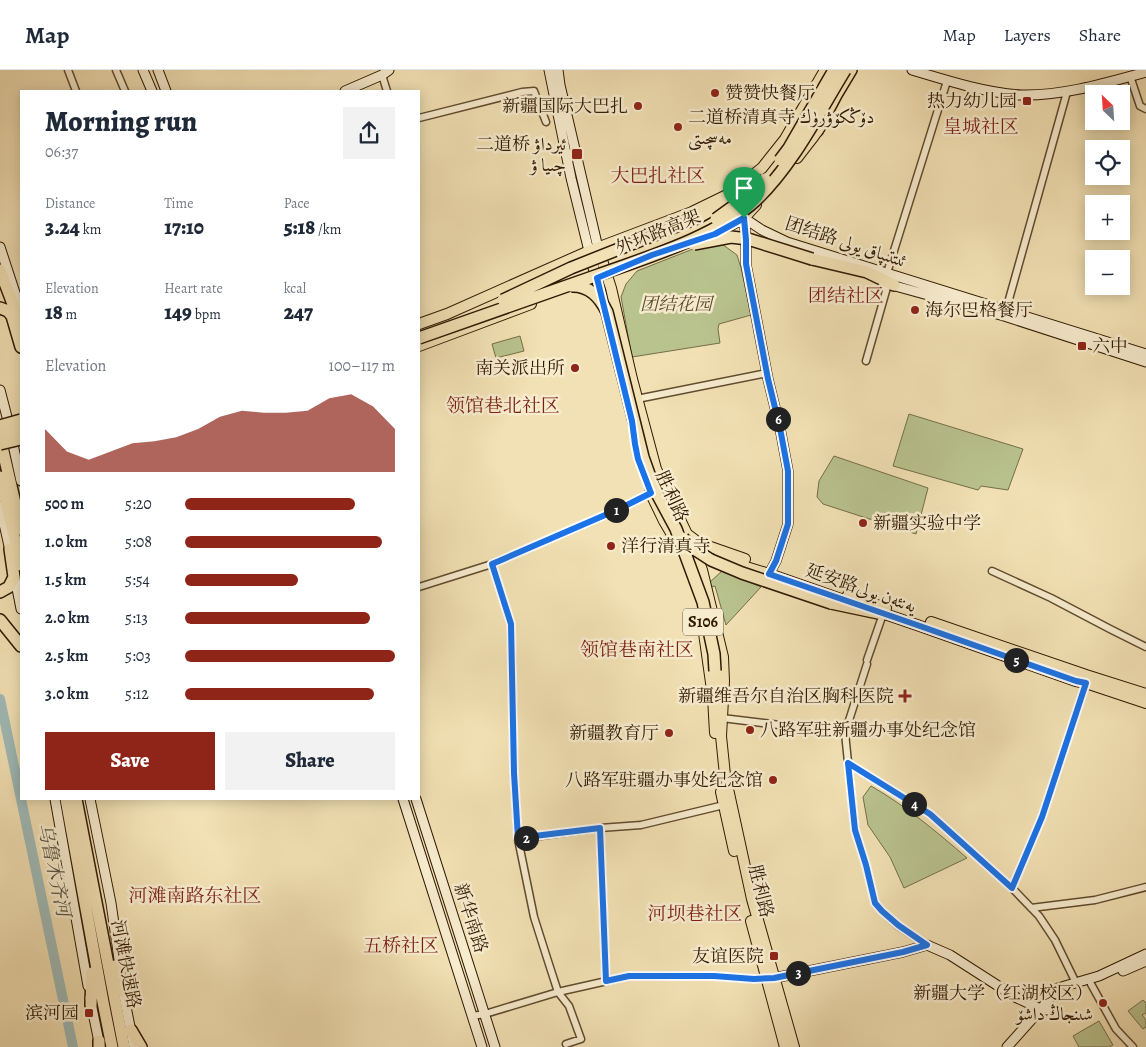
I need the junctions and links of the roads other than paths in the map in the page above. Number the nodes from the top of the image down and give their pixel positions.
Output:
1 (68, 70) edge
2 (116, 70) edge
3 (143, 70) edge
4 (158, 70) edge
5 (549, 70) edge
6 (558, 70) edge
7 (827, 70) edge
8 (834, 70) edge
9 (856, 70) edge
10 (912, 70) edge
11 (385, 72) edge
12 (1146, 72) edge
13 (847, 73) edge
14 (1130, 76) junction
15 (947, 81) junction
16 (76, 90) edge
17 (123, 90) edge
18 (152, 90) edge
19 (166, 90) edge
20 (347, 90) edge
21 (387, 90) edge
22 (1067, 92) junction
23 (1146, 109) edge
24 (799, 116) junction
25 (420, 118) edge
26 (546, 122) dead end
27 (817, 132) junction
28 (729, 194) junction
29 (744, 218) junction
30 (715, 234) junction
31 (746, 240) junction
32 (0, 247) edge
33 (594, 249) junction
34 (658, 253) junction
35 (0, 270) edge
36 (887, 273) junction
37 (602, 276) junction
38 (891, 285) junction
39 (554, 290) junction
40 (503, 300) junction
41 (0, 308) edge
42 (20, 308) edge
43 (1006, 310) junction
44 (420, 324) edge
45 (20, 328) edge
46 (420, 331) edge
47 (420, 338) edge
48 (20, 344) edge
49 (420, 346) edge
50 (1146, 354) edge
51 (866, 360) dead end
52 (1146, 362) edge
53 (767, 373) junction
54 (0, 390) edge
55 (637, 399) junction
56 (20, 420) edge
57 (4, 421) edge
58 (20, 424) edge
59 (20, 430) edge
60 (0, 434) edge
61 (0, 438) edge
62 (20, 439) edge
63 (0, 444) edge
64 (0, 452) edge
65 (20, 452) edge
66 (0, 477) edge
67 (651, 493) junction
68 (0, 506) edge
69 (20, 520) edge
70 (676, 529) junction
71 (687, 534) junction
72 (678, 545) junction
73 (10, 549) junction
74 (695, 551) junction
75 (20, 561) edge
76 (492, 564) junction
77 (992, 571) dead end
78 (771, 572) junction
79 (420, 587) edge
80 (0, 592) edge
81 (20, 604) edge
82 (883, 614) junction
83 (0, 620) edge
84 (20, 645) edge
85 (1146, 647) edge
86 (1086, 683) junction
87 (1146, 694) edge
88 (713, 698) junction
89 (1146, 704) edge
90 (722, 718) junction
91 (845, 733) junction
92 (848, 763) junction
93 (55, 800) edge
94 (66, 800) edge
95 (76, 800) edge
96 (90, 800) edge
97 (403, 800) edge
98 (416, 800) edge
99 (724, 805) junction
100 (600, 828) junction
101 (518, 838) junction
102 (1012, 888) junction
103 (1146, 888) edge
104 (1031, 908) junction
105 (94, 918) junction
106 (927, 945) junction
107 (1146, 954) edge
108 (1146, 961) edge
109 (770, 978) junction
110 (606, 981) junction
111 (1076, 983) junction
112 (1091, 984) junction
113 (123, 991) junction
114 (558, 992) junction
115 (91, 1005) junction
116 (1044, 1009) junction
117 (485, 1014) junction
118 (472, 1016) junction
119 (131, 1030) junction
120 (566, 1044) dead end
121 (100, 1045) edge
122 (112, 1047) edge
123 (124, 1047) edge
124 (134, 1047) edge
125 (141, 1047) edge
126 (482, 1047) edge
127 (495, 1047) edge
128 (786, 1047) edge
129 (794, 1047) edge
130 (1006, 1047) edge
131 (1014, 1047) edge
132 (1133, 1047) edge

1 - 16 street
2 - 17 street
3 - 18 street
4 - 19 street
5 - 33 street
6 - 33 street
7 - 24 main road
7 - 24 highway
8 - 40 highway, 外环路高架, bridge
9 - 27 main road
10 - 15 street
11 - 20 street
11 - 21 street
12 - 14 street
13 - 27 highway
13 - 34 highway, 外环路高架, bridge
14 - 22 street
14 - 23 street
15 - 22 street
15 - 36 street
22 - 43 street
24 - 28 main road
25 - 26 street
27 - 29 main road
28 - 29 street, 团结路 ئىتتىپاق يولى
28 - 33 main road
28 - 40 highway, bridge
29 - 30 main road
29 - 31 street
29 - 36 street, 团结路 ئىتتىپاق يولى
30 - 31 street, 团结路 ئىتتىپاق يولى
30 - 37 main road, 团结路 ئىتتىپاق يولى
31 - 38 street, 团结路 ئىتتىپاق يولى
31 - 53 street
32 - 42 street
33 - 37 main road, S106
33 - 44 main road
34 - 38 highway, bridge
34 - 39 highway, 外环路高架, bridge
35 - 45 highway
36 - 43 street, 团结路 ئىتتىپاق يولى
37 - 49 main road, 团结路 ئىتتىپاق يولى
37 - 55 main road, S106
37 - 67 main road, 胜利路 / S106
38 - 51 street
38 - 52 street, 团结路 ئىتتىپاق يولى
39 - 47 highway, 外环路高架, bridge
39 - 70 highway, bridge
40 - 46 highway, 外环路高架
41 - 48 highway
43 - 50 street, 团结路 ئىتتىپاق يولى
53 - 55 street
53 - 78 street
54 - 57 street
55 - 71 main road, S106
56 - 57 highway, bridge
57 - 58 street
57 - 65 street
59 - 60 highway, bridge
61 - 69 highway
62 - 63 highway, bridge
64 - 65 highway
66 - 75 highway
67 - 72 main road, 胜利路 / S106
67 - 76 street
68 - 73 street
70 - 82 highway, bridge
70 - 88 highway, bridge
71 - 74 main road, S106
71 - 78 main road
72 - 74 main road, 延安路يەنئەن يولى
72 - 88 main road, 胜利路 / S106
73 - 80 highway
73 - 81 street
74 - 78 main road, 延安路يەنئەن يولى
74 - 90 main road, S106
76 - 79 street
76 - 101 street
77 - 85 street
78 - 82 main road, 延安路يەنئەن يولى
78 - 87 main road
82 - 86 main road, 延安路يەنئەن يولى
82 - 91 street
83 - 84 highway
86 - 89 main road, 延安路يەنئەن يولى
86 - 102 street
88 - 99 main road, 胜利路 / S106
90 - 91 street
90 - 109 main road, S106
91 - 92 street
92 - 102 street
92 - 106 street
93 - 115 street
94 - 105 highway, 河滩快速路
95 - 105 highway, 河滩快速路
96 - 113 street
97 - 118 street, 新华南路
98 - 117 street, 新华南路
99 - 100 street
99 - 109 main road, 胜利路 / S106
100 - 101 street
100 - 110 street
101 - 114 street
102 - 104 street
103 - 104 street
104 - 111 street
105 - 113 highway
105 - 115 highway
105 - 122 highway, 河滩快速路
105 - 123 highway, 河滩快速路
106 - 109 street
106 - 116 street
107 - 111 street
108 - 112 street
109 - 110 street
109 - 128 main road, 胜利路
109 - 129 main road, 胜利路
110 - 114 street
111 - 116 street
112 - 116 street
112 - 132 street
113 - 119 street
114 - 117 street
114 - 120 street
115 - 121 street
116 - 130 street
116 - 131 street
117 - 118 street
117 - 127 street, 新华南路
118 - 126 street, 新华南路
119 - 124 street
119 - 125 highway

